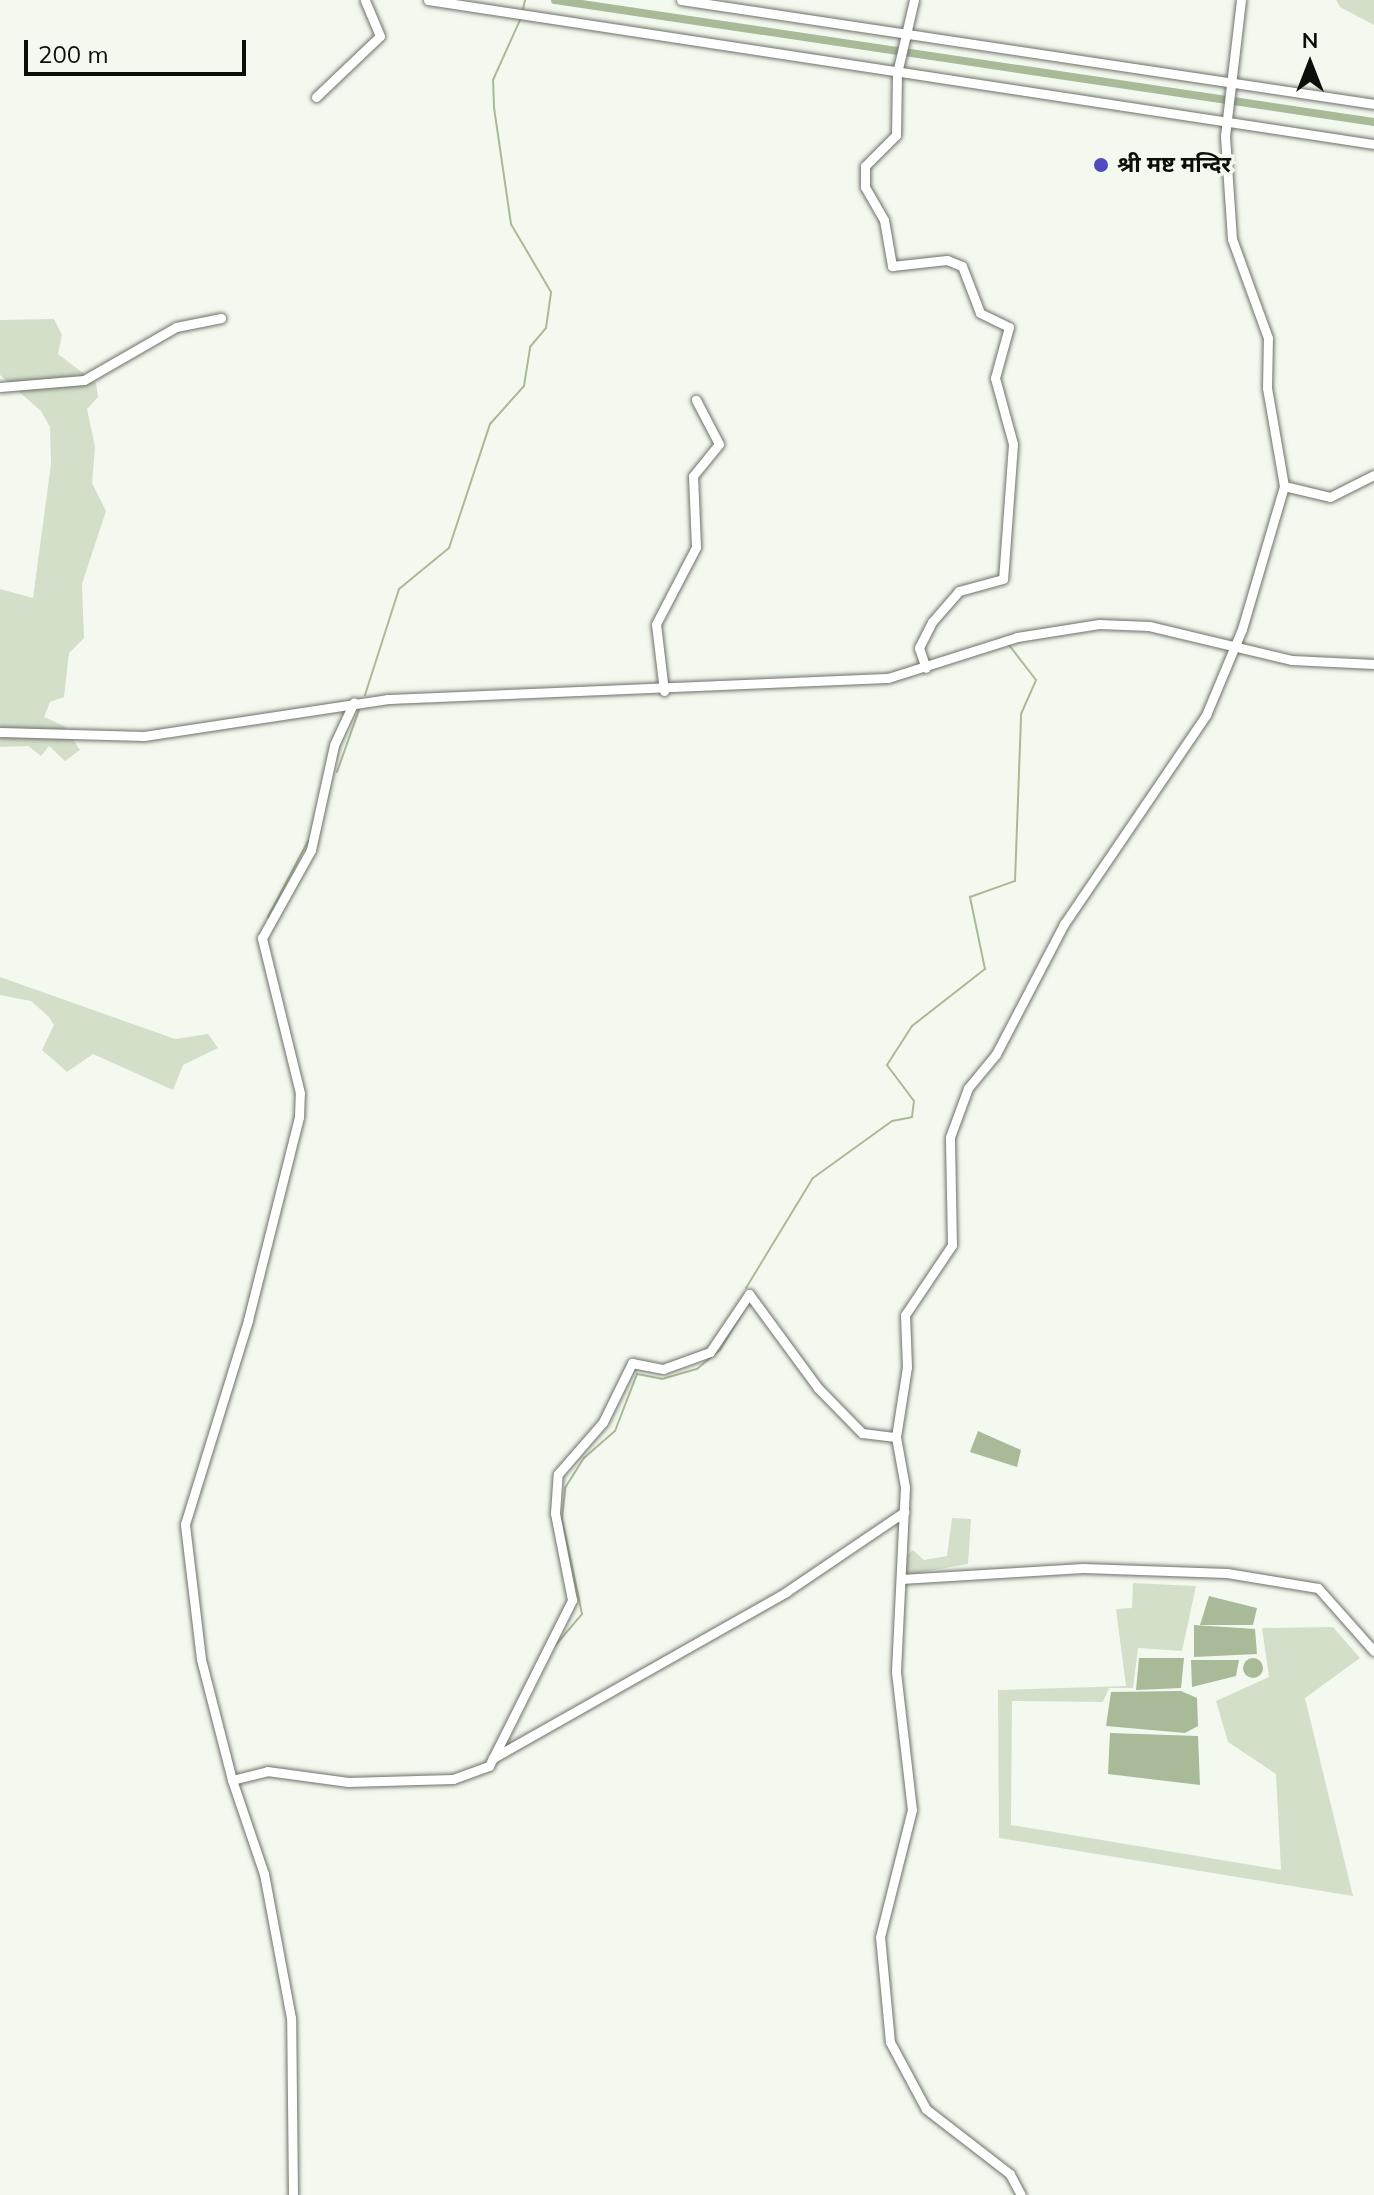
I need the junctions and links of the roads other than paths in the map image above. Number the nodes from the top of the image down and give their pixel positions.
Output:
1 (365, 0) edge
2 (428, 0) edge
3 (681, 0) edge
4 (914, 0) edge
5 (1241, 0) edge
6 (906, 35) junction
7 (900, 70) junction
8 (1232, 86) junction
9 (316, 97) dead end
10 (1374, 104) edge
11 (1228, 118) junction
12 (1374, 144) edge
13 (221, 318) dead end
14 (0, 387) edge
15 (696, 400) dead end
16 (1374, 475) edge
17 (1284, 486) junction
18 (1232, 650) junction
19 (1374, 664) edge
20 (926, 668) junction
21 (664, 691) junction
22 (354, 702) junction
23 (0, 732) edge
24 (896, 1437) junction
25 (904, 1512) junction
26 (901, 1579) junction
27 (1374, 1651) edge
28 (493, 1758) junction
29 (232, 1780) junction
30 (293, 2195) edge
31 (1021, 2195) edge

1 - 9 street
2 - 7 street
3 - 6 street
4 - 6 street
5 - 8 street
6 - 7 street
6 - 8 street
7 - 11 street
7 - 20 street
8 - 10 street
8 - 11 street
11 - 12 street
11 - 17 street
13 - 14 street
15 - 21 street
16 - 17 street
17 - 18 street
18 - 19 street
18 - 20 street
18 - 24 street
20 - 21 street
21 - 22 street
22 - 23 street
22 - 29 street
24 - 25 street
24 - 28 street
25 - 26 street
25 - 28 street
26 - 27 street
26 - 31 street
28 - 29 street
29 - 30 street

